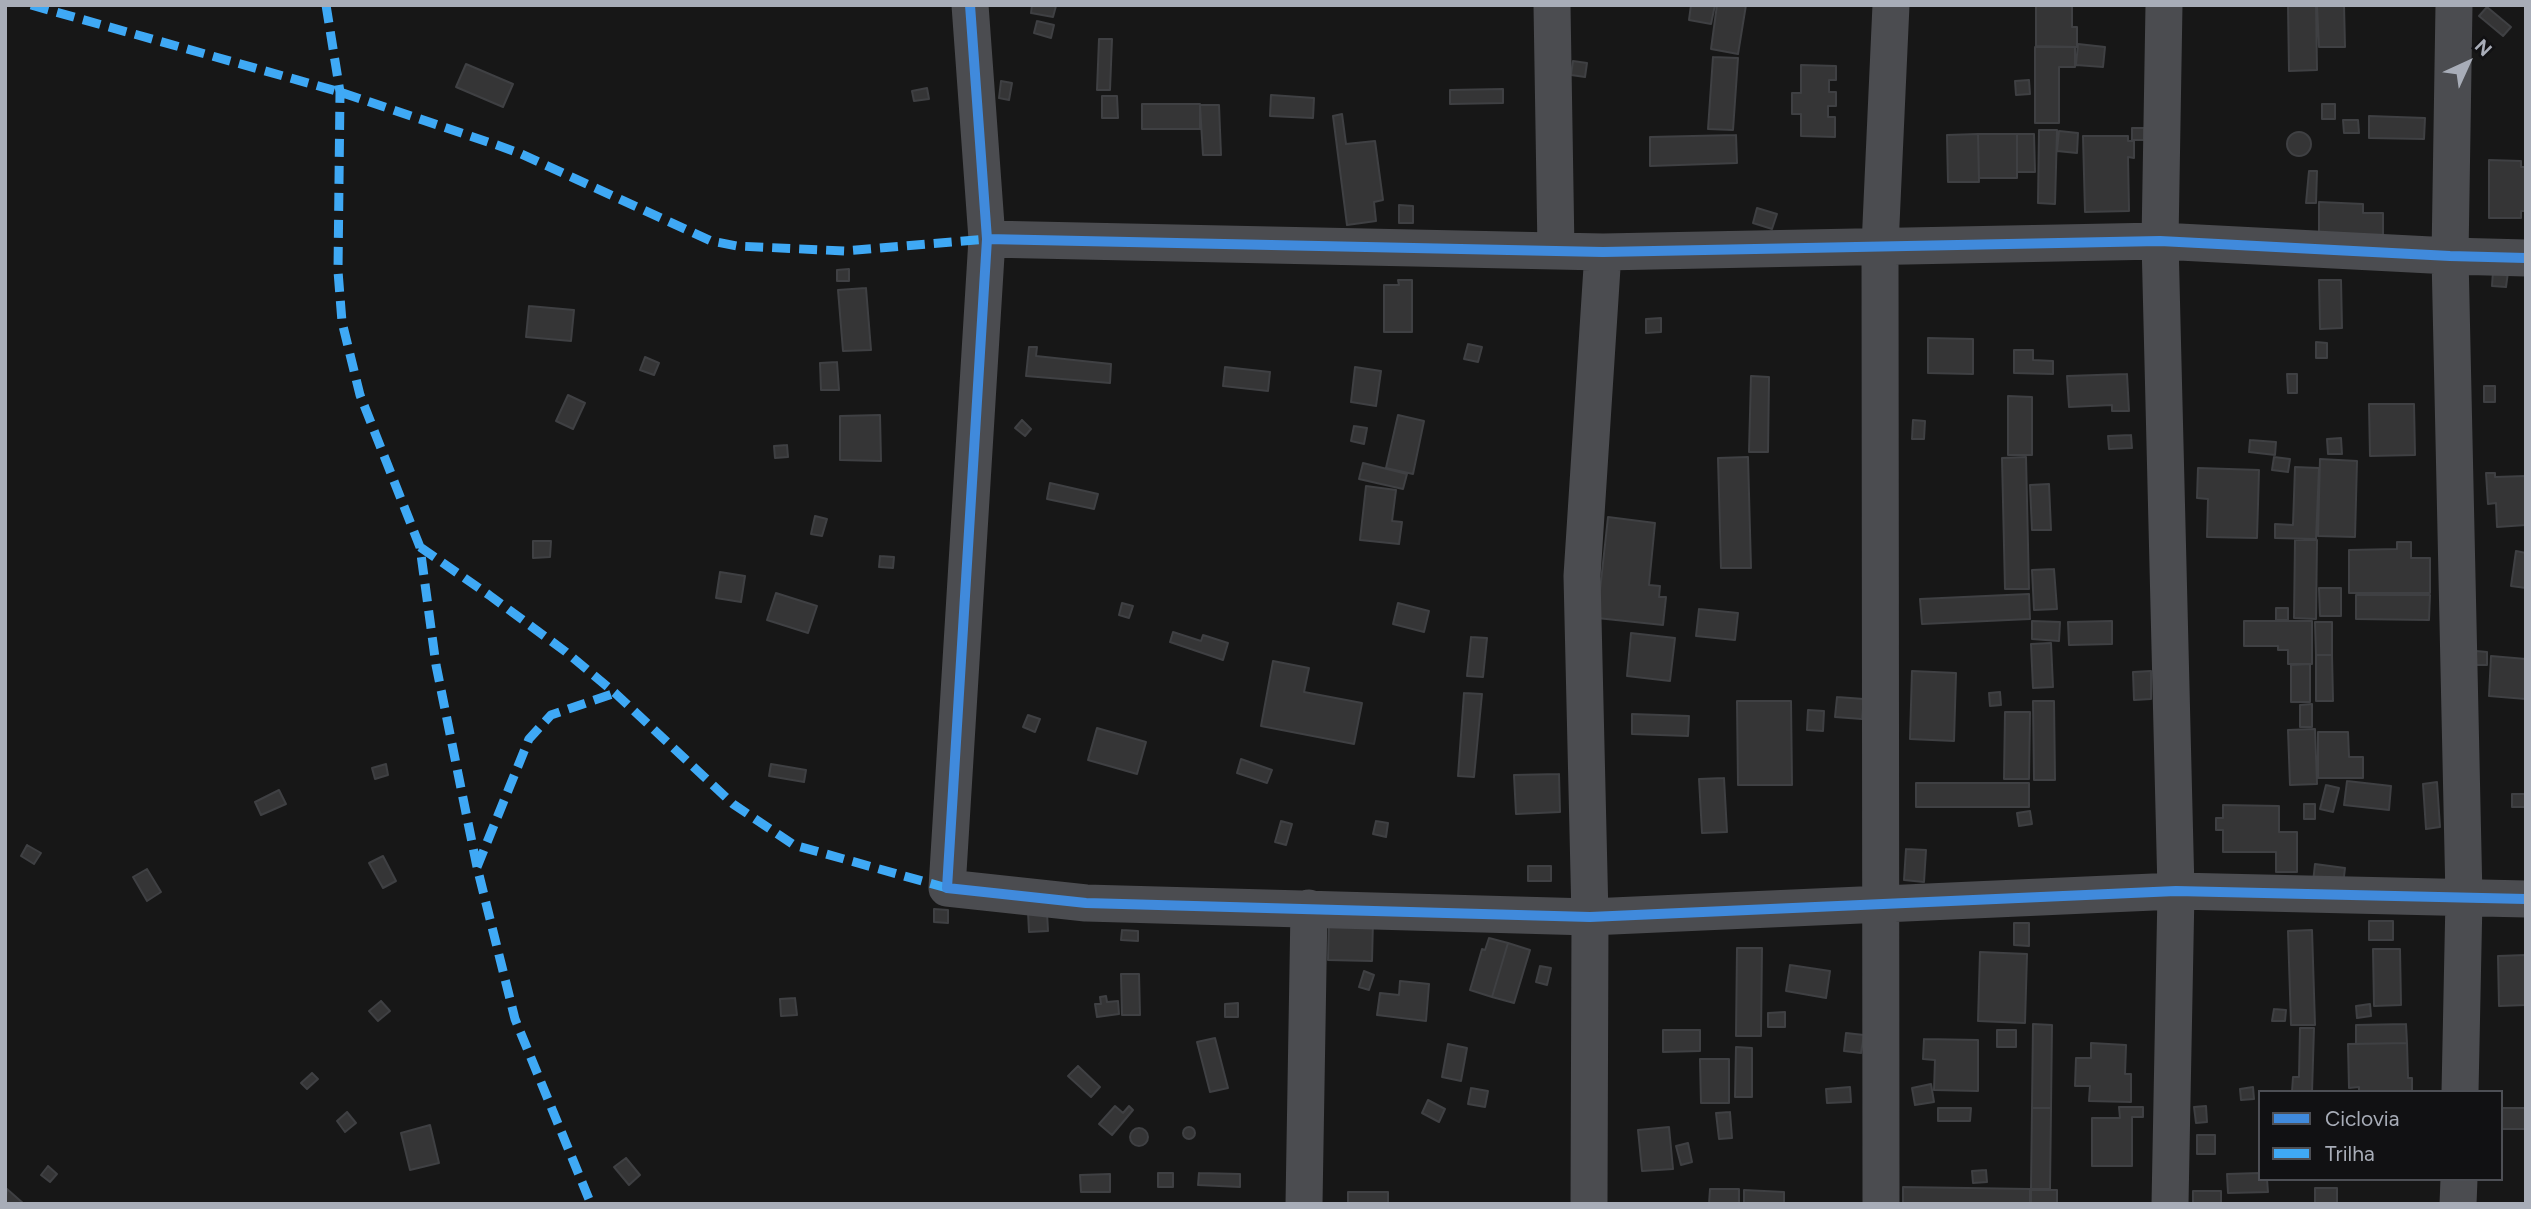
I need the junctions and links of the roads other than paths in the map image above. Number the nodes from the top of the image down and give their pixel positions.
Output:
1 (971, 5) edge
2 (1552, 5) edge
3 (1891, 5) edge
4 (2164, 5) edge
5 (2454, 5) edge
6 (986, 239) junction
7 (2160, 241) junction
8 (1880, 246) junction
9 (1556, 251) junction
10 (1603, 252) junction
11 (2450, 256) junction
12 (2526, 258) edge
13 (2176, 891) junction
14 (2463, 898) junction
15 (2526, 899) edge
16 (1881, 904) junction
17 (1309, 908) junction
18 (1590, 917) junction
19 (2460, 1090) edge
20 (2459, 1181) edge
21 (1304, 1204) edge
22 (1589, 1204) edge
23 (1881, 1204) edge
24 (2170, 1204) edge
25 (2458, 1204) edge

1 - 6 street
2 - 9 street
3 - 8 street
4 - 7 street
5 - 11 street
6 - 9 street
6 - 17 street
7 - 8 street
7 - 11 street
7 - 13 street
8 - 10 street
8 - 16 street
9 - 10 street
10 - 18 street
11 - 12 street
11 - 14 street
13 - 14 street
13 - 16 street
13 - 24 street
14 - 15 street
14 - 19 street
16 - 18 street
16 - 23 street
17 - 18 street
17 - 21 street
18 - 22 street
20 - 25 street

